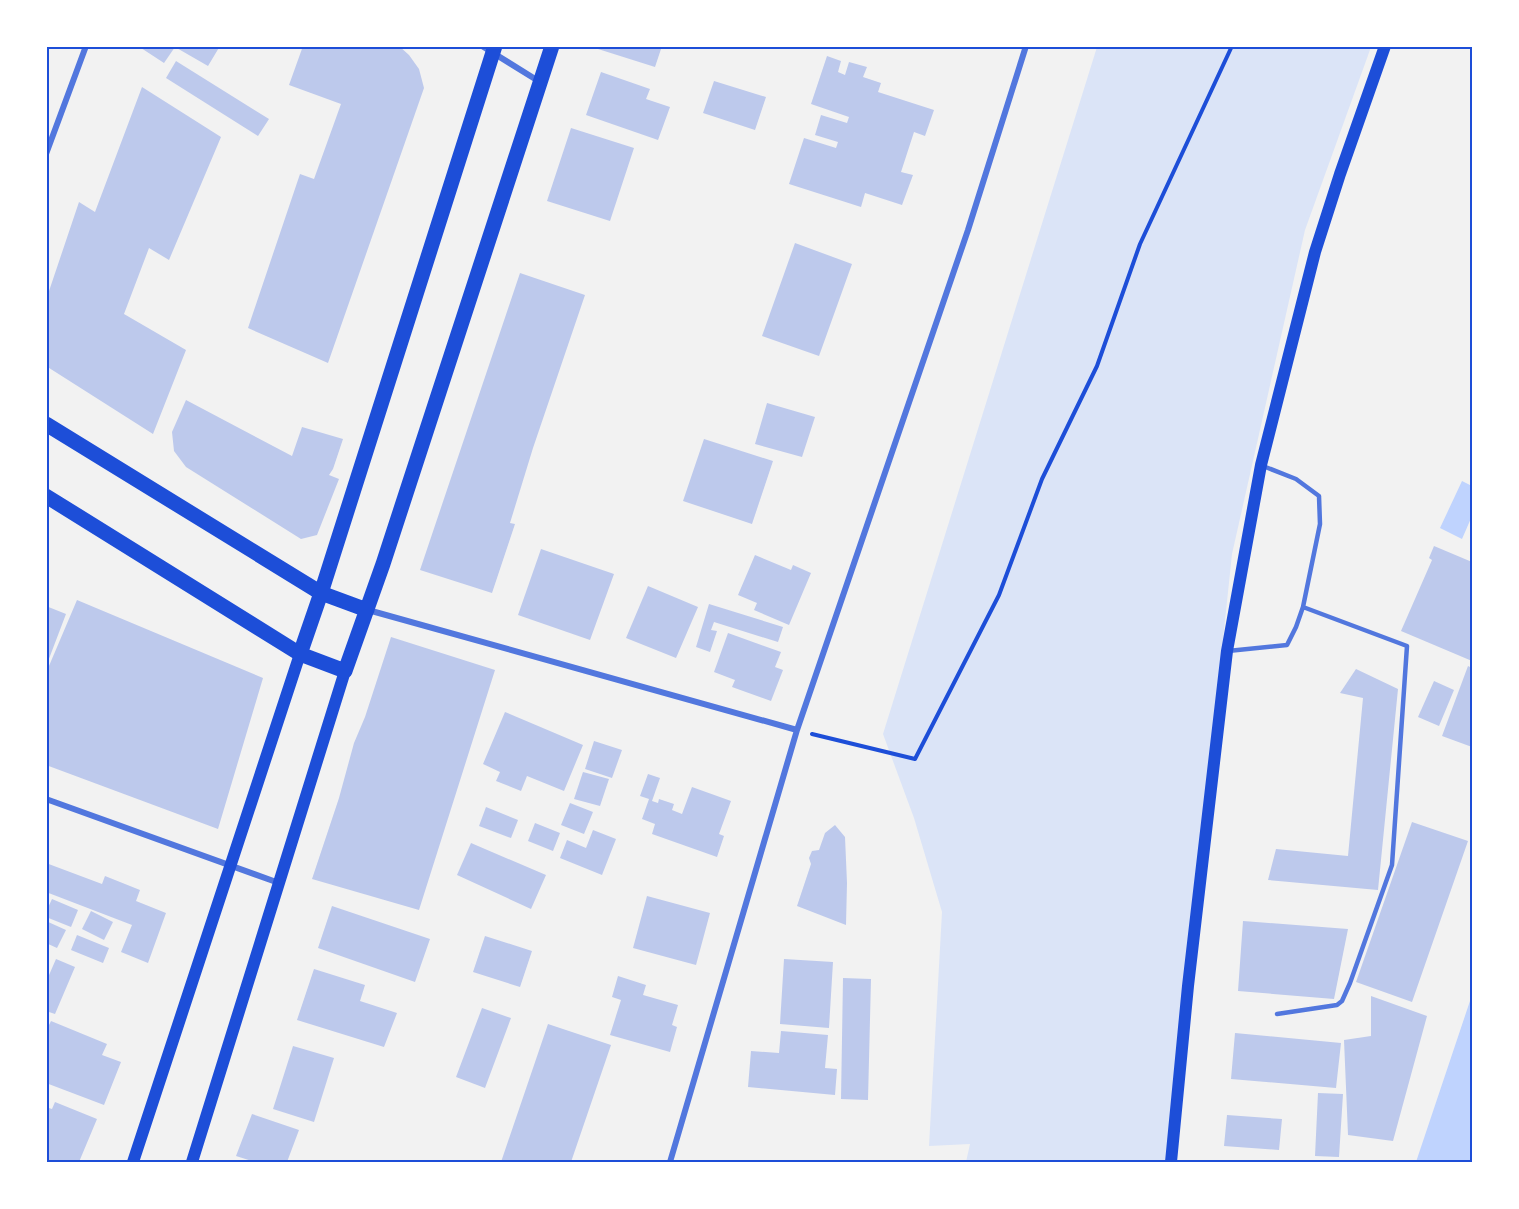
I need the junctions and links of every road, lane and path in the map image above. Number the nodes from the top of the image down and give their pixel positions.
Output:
1 (86, 46) edge
2 (552, 46) edge
3 (1026, 46) edge
4 (1232, 46) edge
5 (1386, 46) edge
6 (490, 49) edge
7 (540, 83) junction
8 (46, 153) edge
9 (46, 424) edge
10 (1261, 465) junction
11 (46, 496) edge
12 (321, 592) junction
13 (1303, 607) junction
14 (368, 610) junction
15 (1227, 651) junction
16 (300, 654) junction
17 (345, 671) junction
18 (797, 730) junction
19 (46, 799) edge
20 (230, 866) junction
21 (279, 883) junction
22 (1276, 1014) dead end
23 (133, 1162) edge
24 (192, 1162) edge
25 (670, 1162) edge
26 (1171, 1162) edge

1 - 8 street
2 - 7 main road
3 - 18 street
4 - 18 path
5 - 10 main road
6 - 7 street
6 - 12 main road
7 - 14 main road
9 - 12 main road
10 - 13 lane
10 - 15 main road
11 - 16 main road
12 - 14 main road
12 - 16 main road
13 - 15 lane
13 - 22 lane
14 - 17 main road
14 - 18 street
15 - 26 main road
16 - 17 main road
16 - 20 main road
17 - 21 main road
18 - 25 street
19 - 20 street
20 - 21 street
20 - 23 main road
21 - 24 main road

